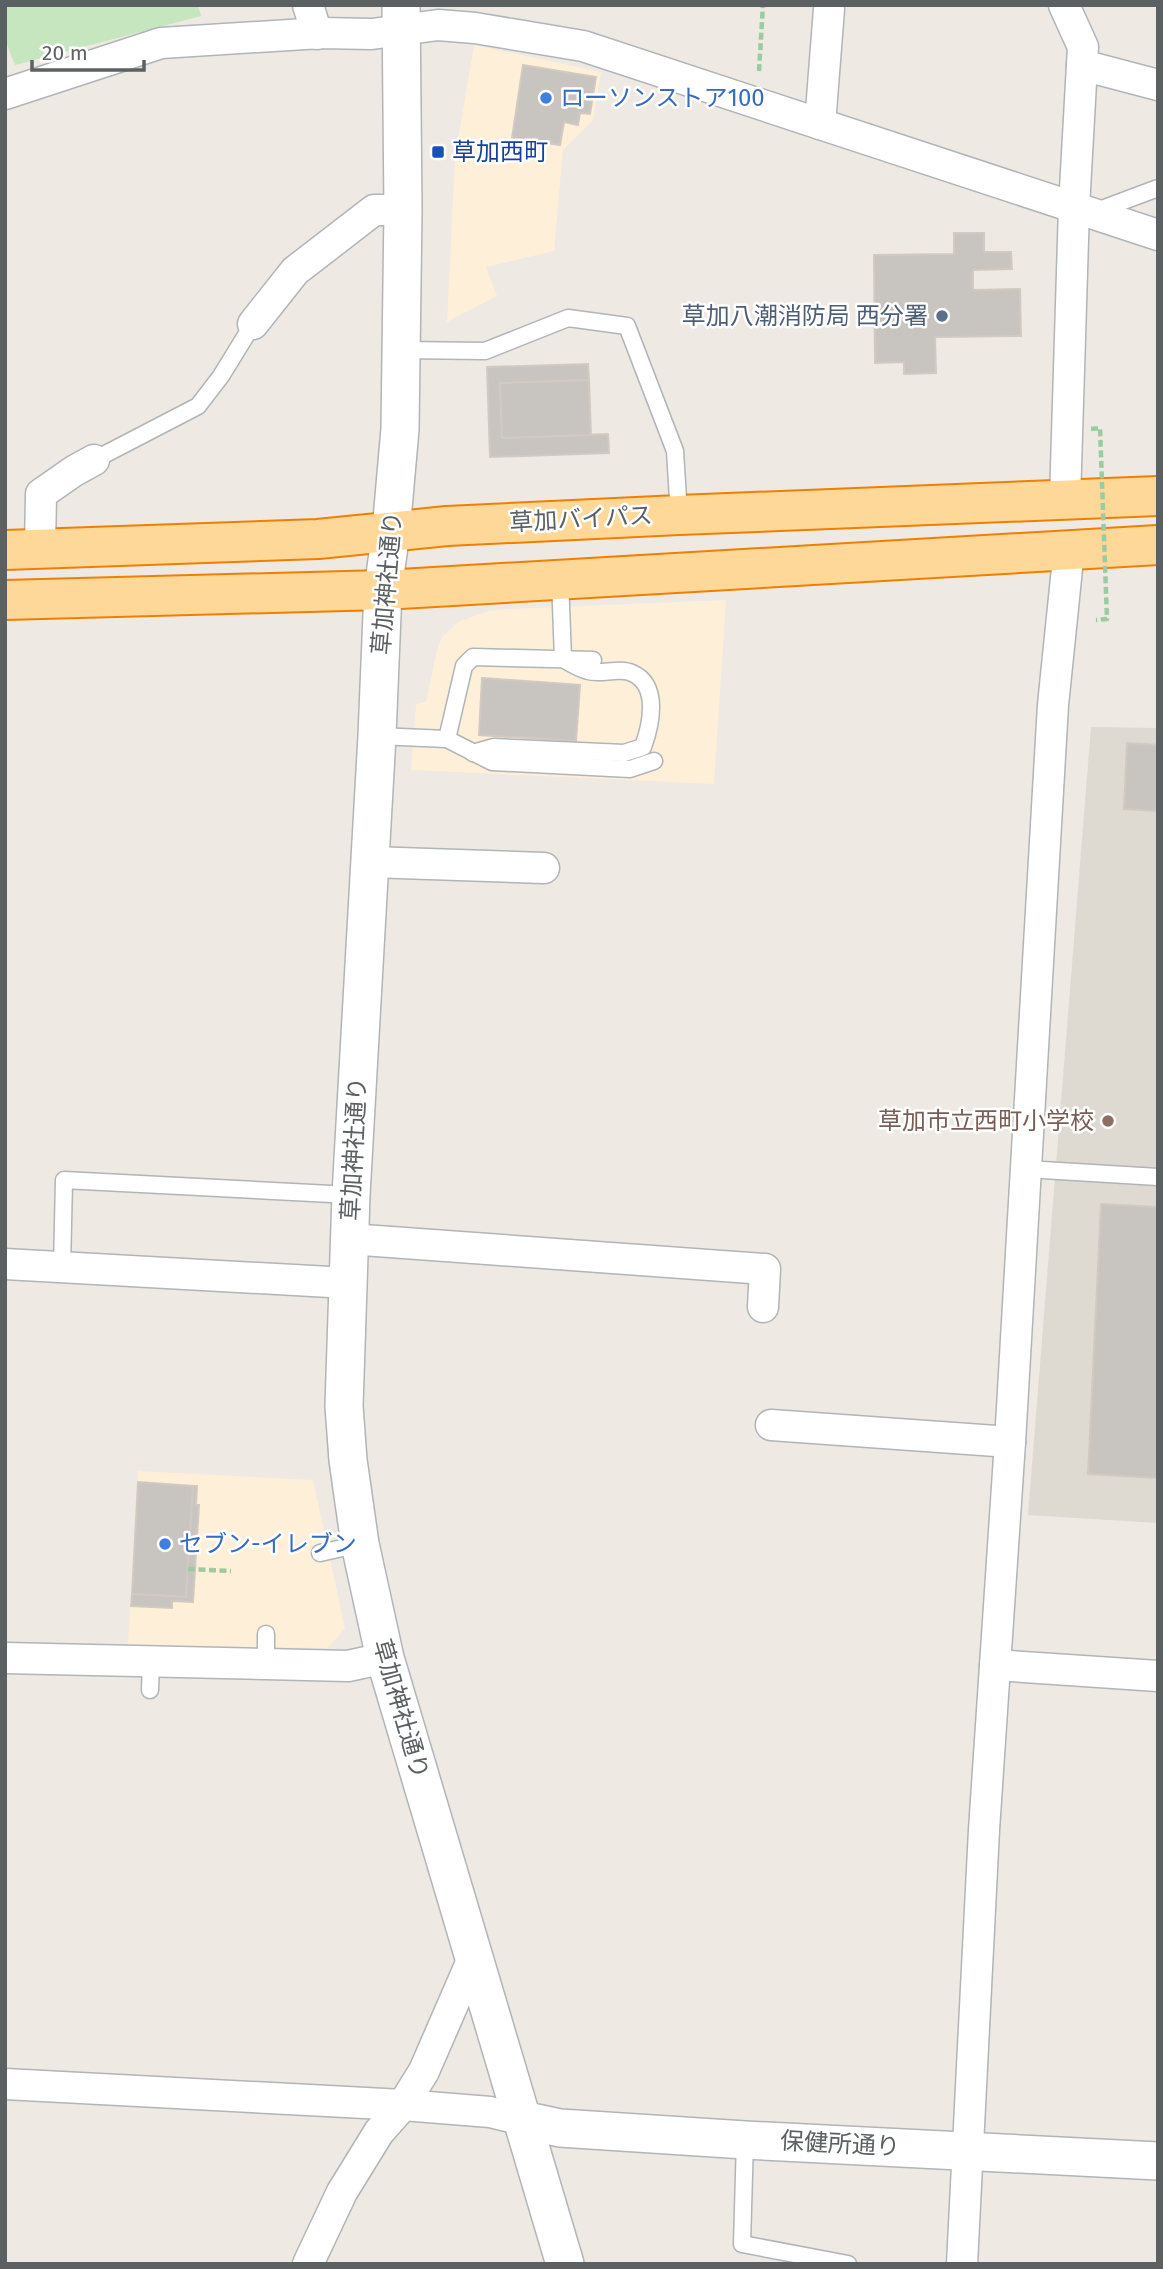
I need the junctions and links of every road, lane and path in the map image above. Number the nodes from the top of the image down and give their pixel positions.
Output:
1 (308, 5) edge
2 (763, 5) edge
3 (1064, 5) edge
4 (829, 9) dead end
5 (451, 15) edge
6 (402, 17) edge
7 (317, 34) junction
8 (1082, 65) junction
9 (1158, 85) edge
10 (5, 94) edge
11 (757, 103) junction
12 (820, 124) junction
13 (1158, 188) edge
14 (403, 210) junction
15 (1083, 210) junction
16 (1158, 235) edge
17 (253, 324) joint
18 (401, 350) junction
19 (1091, 429) dead end
20 (94, 460) joint
21 (1158, 496) edge
22 (1065, 500) junction
23 (679, 514) junction
24 (391, 531) junction
25 (1158, 545) edge
26 (23, 549) edge
27 (1069, 549) junction
28 (560, 579) junction
29 (383, 590) junction
30 (5, 600) edge
31 (1096, 620) dead end
32 (563, 659) junction
33 (593, 660) dead end
34 (377, 736) junction
35 (447, 739) junction
36 (473, 753) junction
37 (654, 761) dead end
38 (370, 862) junction
39 (544, 868) dead end
40 (1026, 1169) junction
41 (1158, 1177) edge
42 (351, 1195) junction
43 (349, 1239) junction
44 (5, 1264) edge
45 (62, 1267) junction
46 (348, 1283) junction
47 (763, 1307) dead end
48 (771, 1425) dead end
49 (1010, 1442) junction
50 (360, 1544) junction
51 (320, 1553) dead end
52 (188, 1569) dead end
53 (231, 1571) dead end
54 (266, 1634) dead end
55 (5, 1658) edge
56 (385, 1658) junction
57 (266, 1664) junction
58 (995, 1665) junction
59 (1158, 1676) edge
60 (474, 1956) junction
61 (5, 2084) edge
62 (403, 2105) junction
63 (523, 2120) junction
64 (746, 2140) junction
65 (968, 2150) junction
66 (1158, 2161) edge
67 (309, 2264) edge
68 (565, 2264) edge
69 (848, 2264) edge
70 (962, 2264) edge

1 - 7 street
2 - 11 path
3 - 8 street
4 - 12 street
5 - 6 street
5 - 11 street
6 - 7 street
6 - 14 street, 草加神社通り
7 - 10 street
8 - 9 street
8 - 15 street
11 - 12 street
12 - 15 street
13 - 15 lane
14 - 17 street
14 - 18 street, 草加神社通り
15 - 16 street
15 - 22 street
17 - 20 lane
18 - 23 lane
18 - 24 street, 草加神社通り
19 - 31 path, bridge
20 - 26 street
21 - 22 highway, 草加バイパス
22 - 23 highway, 草加バイパス
23 - 24 highway, 草加バイパス
24 - 26 highway, 草加バイパス
24 - 29 street, 草加神社通り
25 - 27 highway
27 - 28 highway
27 - 40 street
28 - 29 highway
28 - 32 lane
29 - 30 highway
29 - 34 street, 草加神社通り
32 - 33 lane
32 - 35 lane
32 - 36 lane
34 - 35 lane
34 - 38 street, 草加神社通り
35 - 36 lane
36 - 37 lane
38 - 39 street
38 - 42 street, 草加神社通り
40 - 41 lane
40 - 49 street
42 - 43 street, 草加神社通り
42 - 45 lane
43 - 46 street, 草加神社通り
43 - 47 street
44 - 45 street
45 - 46 street
46 - 50 street, 草加神社通り
48 - 49 street
49 - 58 street
50 - 51 lane
50 - 56 street, 草加神社通り
52 - 53 path
54 - 57 lane
55 - 57 street
56 - 57 street
56 - 60 street, 草加神社通り
58 - 59 street
58 - 65 street
60 - 62 street
60 - 63 street, 草加神社通り
61 - 62 street
62 - 63 street
62 - 67 street
63 - 64 street, 保健所通り
63 - 68 street, 草加神社通り
64 - 65 street, 保健所通り
64 - 69 lane
65 - 66 street, 保健所通り
65 - 70 street

